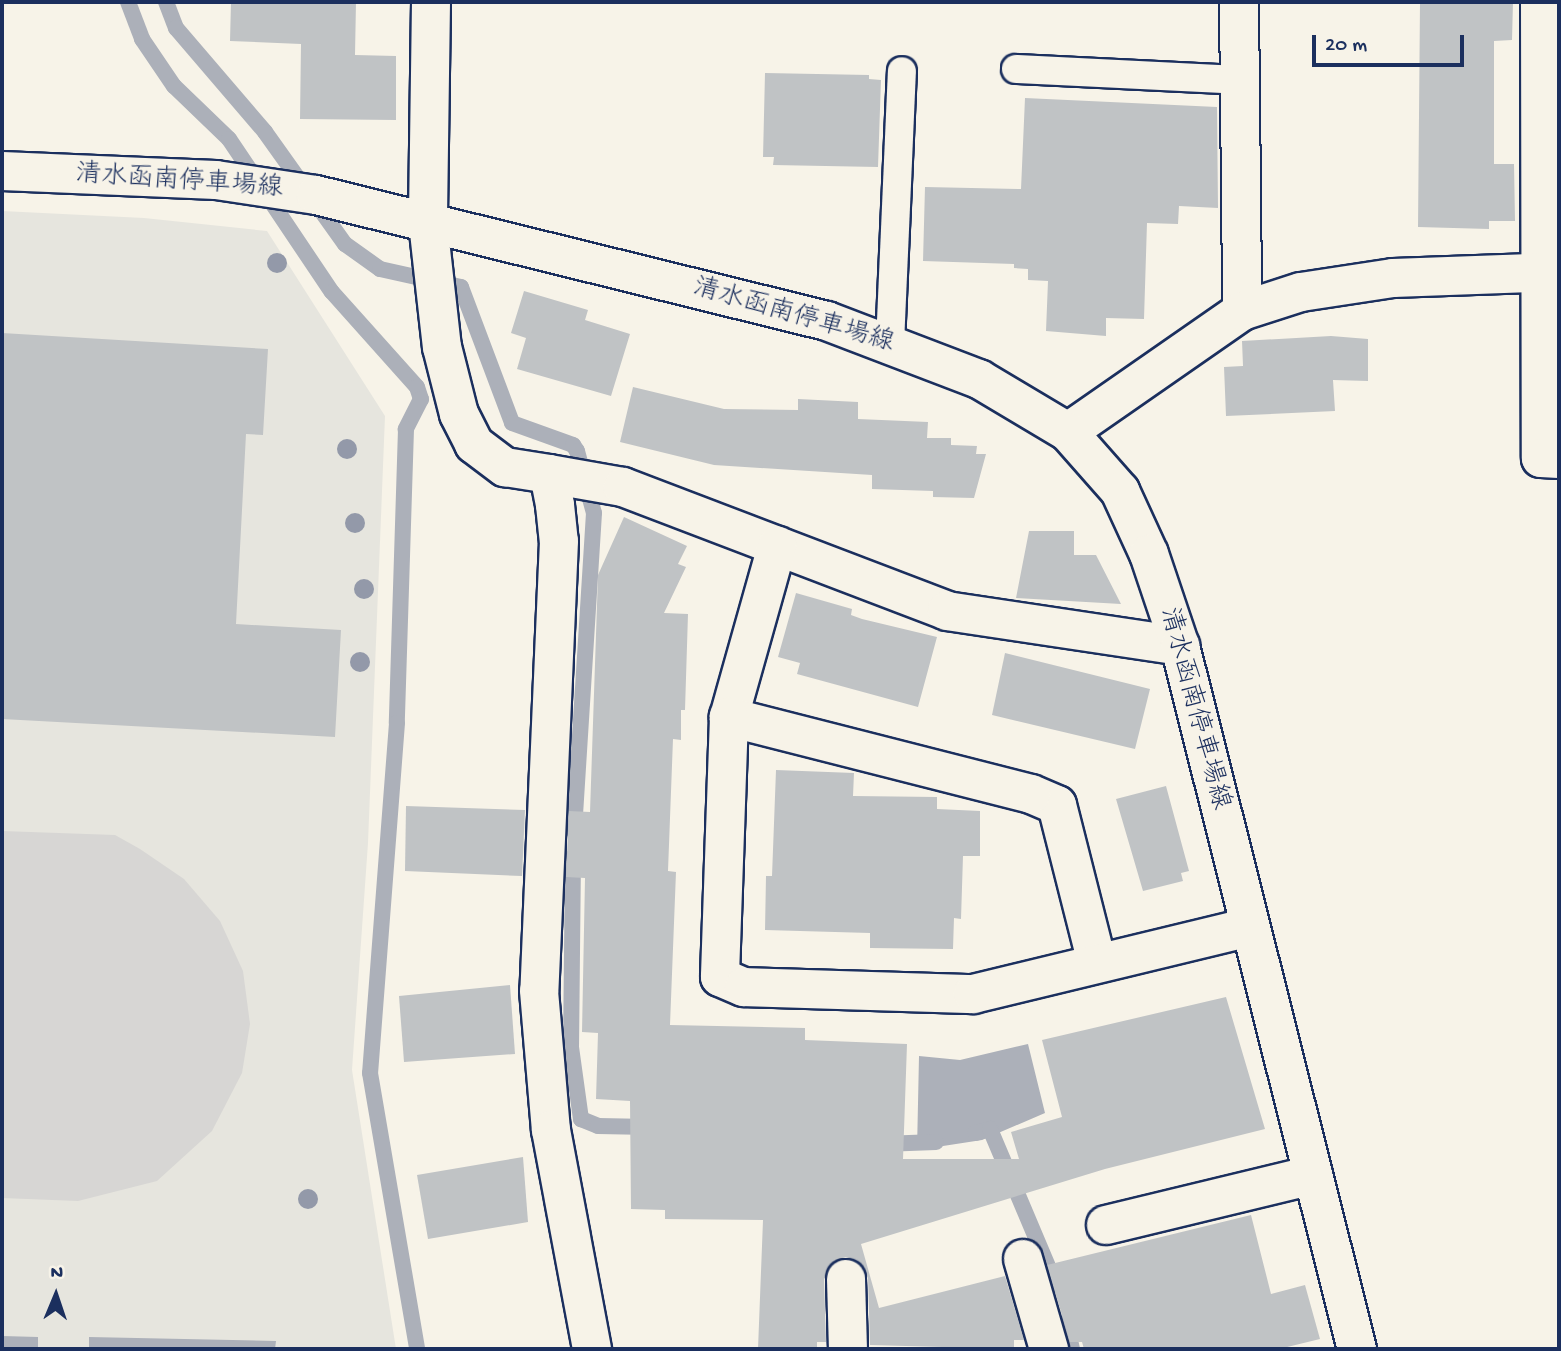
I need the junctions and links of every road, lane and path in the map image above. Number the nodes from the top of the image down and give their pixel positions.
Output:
1 (431, 2) edge
2 (1239, 2) edge
3 (1540, 2) edge
4 (1016, 69) dead end
5 (902, 71) dead end
6 (1240, 80) junction
7 (2, 171) edge
8 (428, 223) junction
9 (1552, 272) edge
10 (1242, 311) junction
11 (890, 344) junction
12 (1068, 432) junction
13 (1559, 459) edge
14 (549, 474) junction
15 (777, 546) junction
16 (1180, 646) junction
17 (729, 717) junction
18 (1250, 927) junction
19 (1097, 963) junction
20 (1313, 1175) junction
21 (1106, 1225) dead end
22 (1023, 1259) dead end
23 (846, 1279) dead end
24 (592, 1349) edge
25 (848, 1349) edge
26 (1049, 1349) edge
27 (1357, 1349) edge

1 - 8 street
2 - 6 street
3 - 9 street
4 - 6 lane
5 - 11 lane
6 - 10 street
7 - 8 street, 清水函南停車場線
8 - 11 street, 清水函南停車場線
8 - 14 street
9 - 10 street
9 - 13 street
10 - 12 street
11 - 12 street, 清水函南停車場線
12 - 16 street, 清水函南停車場線
14 - 15 street
14 - 24 street
15 - 16 street
15 - 17 street
16 - 18 street, 清水函南停車場線
17 - 19 street
17 - 19 street
18 - 19 street
18 - 20 street, 清水函南停車場線
20 - 21 street
20 - 27 street, 清水函南停車場線
22 - 26 street
23 - 25 street

